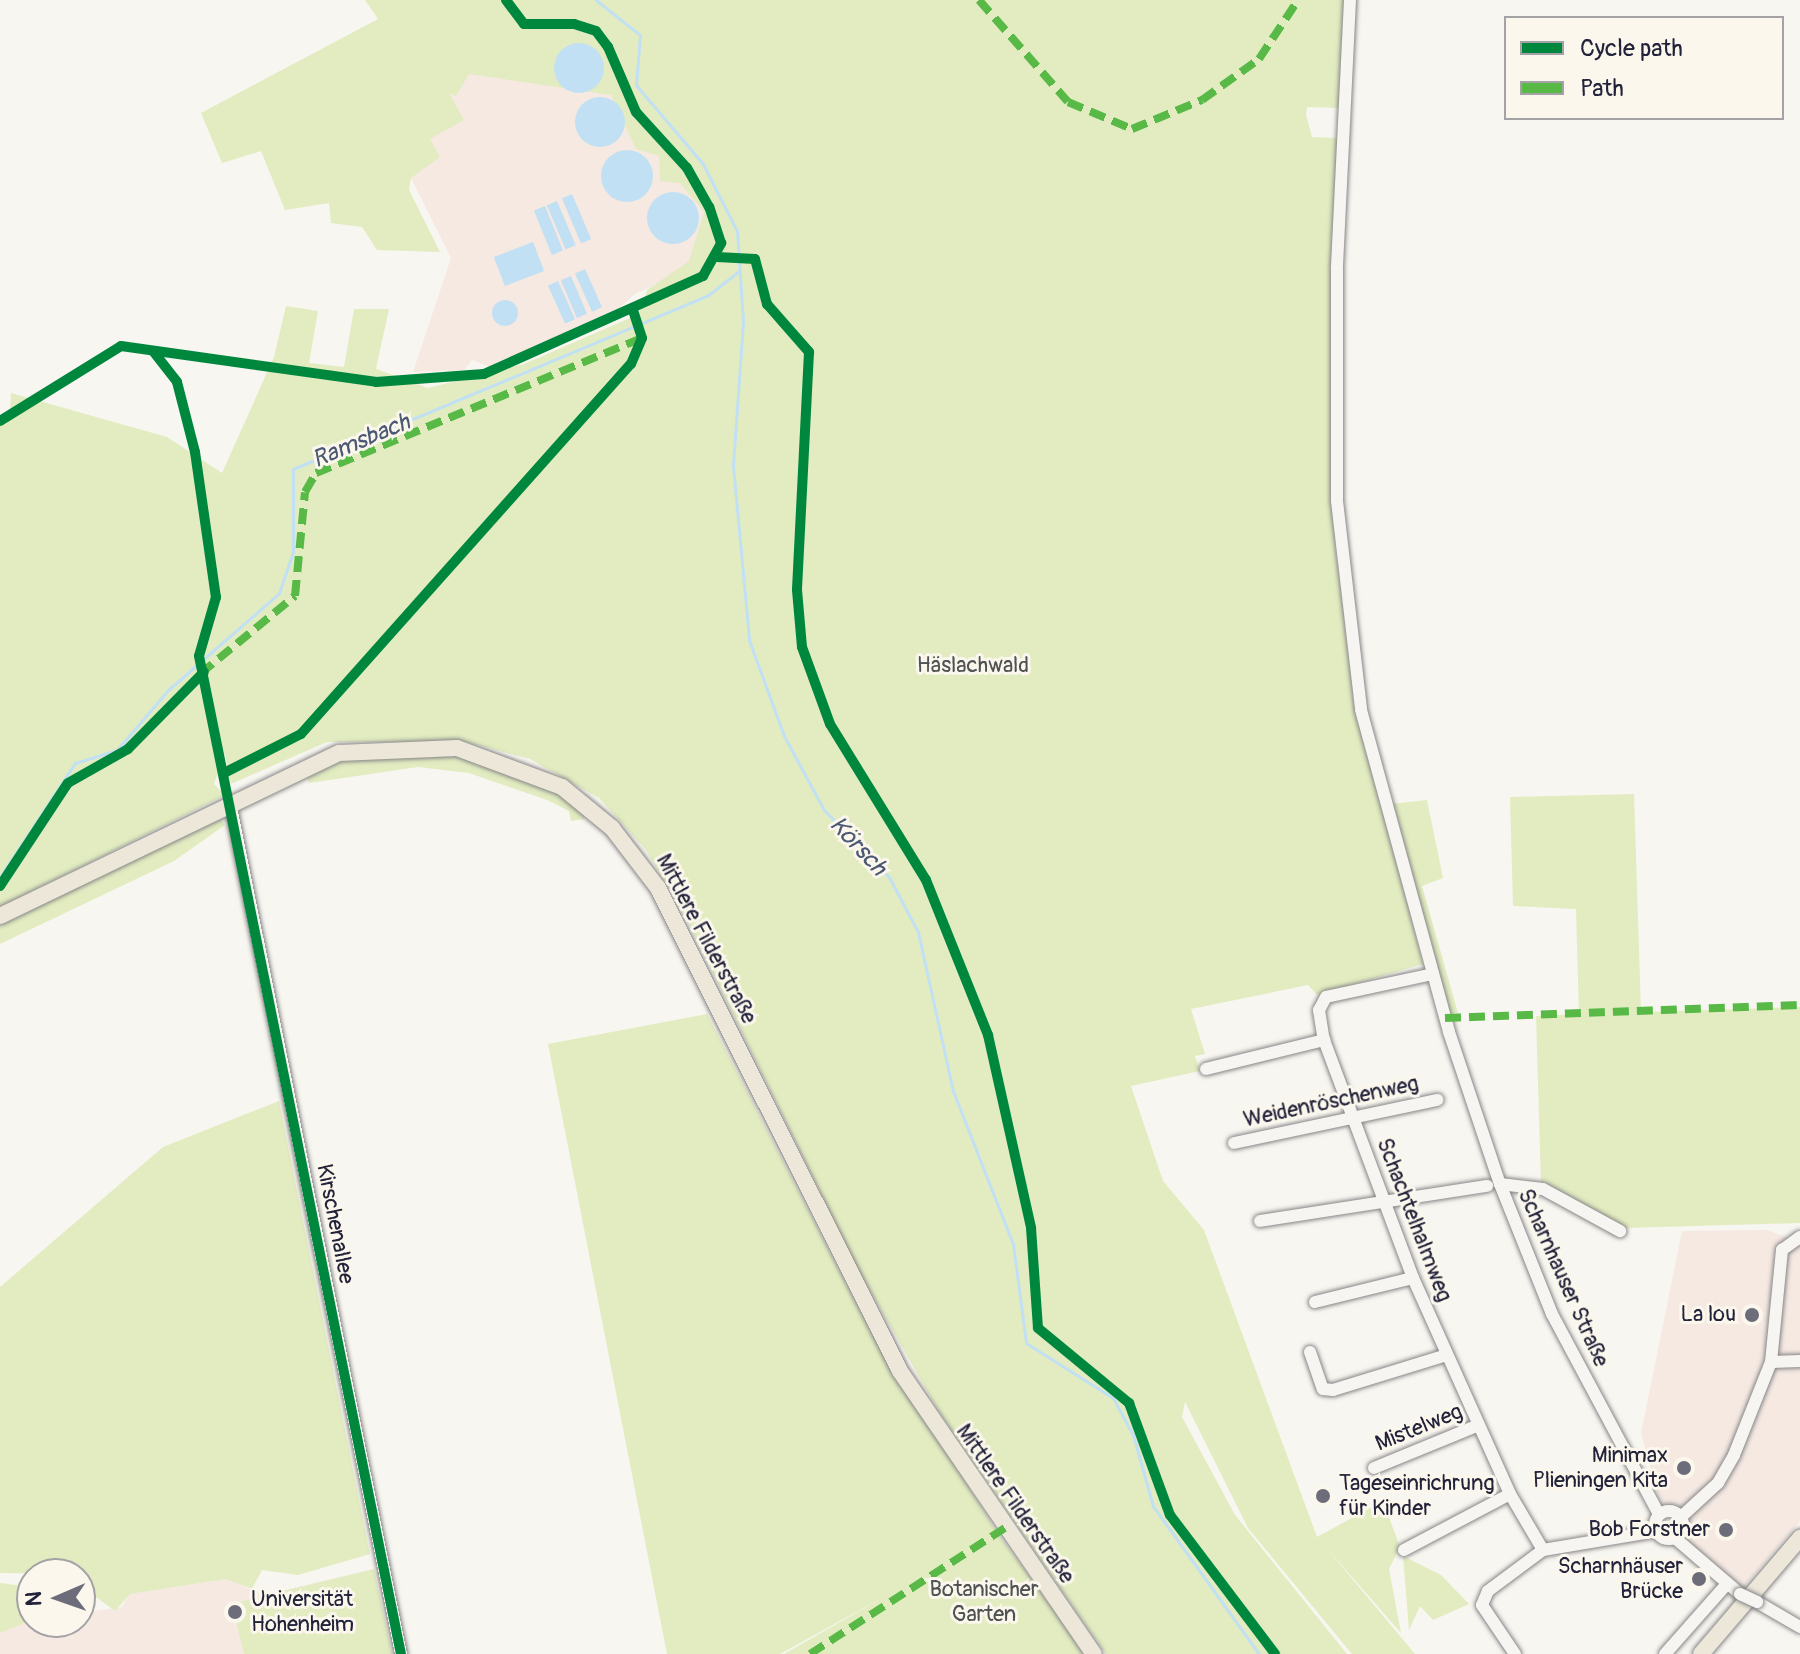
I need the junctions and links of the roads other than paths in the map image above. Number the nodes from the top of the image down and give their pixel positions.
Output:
1 (1350, 0) edge
2 (230, 802) junction
3 (0, 916) edge
4 (1433, 974) junction
5 (1324, 1040) junction
6 (1206, 1069) dead end
7 (1437, 1100) dead end
8 (1352, 1117) junction
9 (1234, 1143) dead end
10 (1494, 1185) junction
11 (1383, 1202) junction
12 (1260, 1221) dead end
13 (1620, 1231) dead end
14 (1800, 1237) edge
15 (1413, 1278) junction
16 (1315, 1302) dead end
17 (1310, 1352) dead end
18 (1447, 1355) junction
19 (1800, 1361) edge
20 (1771, 1362) junction
21 (1479, 1425) junction
22 (1374, 1468) dead end
23 (1510, 1494) junction
24 (1659, 1514) junction
25 (1681, 1517) junction
26 (1656, 1531) junction
27 (1675, 1538) junction
28 (1800, 1538) edge
29 (1404, 1550) dead end
30 (1543, 1550) junction
31 (1726, 1585) junction
32 (1800, 1627) edge
33 (401, 1654) edge
34 (1094, 1654) edge
35 (1515, 1654) edge
36 (1665, 1654) edge
37 (1701, 1654) edge

1 - 4 street, Scharnhauser Straße
2 - 3 main road, Mittlere Filderstraße
2 - 33 street, Kirschenallee
2 - 34 main road, Mittlere Filderstraße
4 - 5 street, Schachtelhalmweg
4 - 10 street, Scharnhauser Straße
5 - 6 street
5 - 8 street, Schachtelhalmweg
7 - 8 street, Weidenröschenweg
8 - 9 street, Weidenröschenweg
8 - 11 street, Schachtelhalmweg
10 - 11 street
10 - 13 street, Scharnhauser Straße
10 - 24 street, Scharnhauser Straße
11 - 12 street
11 - 15 street, Schachtelhalmweg
14 - 20 street
15 - 16 street
15 - 18 street, Schachtelhalmweg
17 - 18 street
18 - 21 street, Schachtelhalmweg
19 - 20 street
20 - 25 street
21 - 22 street, Mistelweg
21 - 23 street, Schachtelhalmweg
23 - 29 street
23 - 30 street, Schachtelhalmweg
24 - 25 street
24 - 26 street
25 - 27 street
26 - 27 street
26 - 30 street
27 - 31 street
28 - 37 main road
30 - 35 street
31 - 32 street, bridge
31 - 36 street

